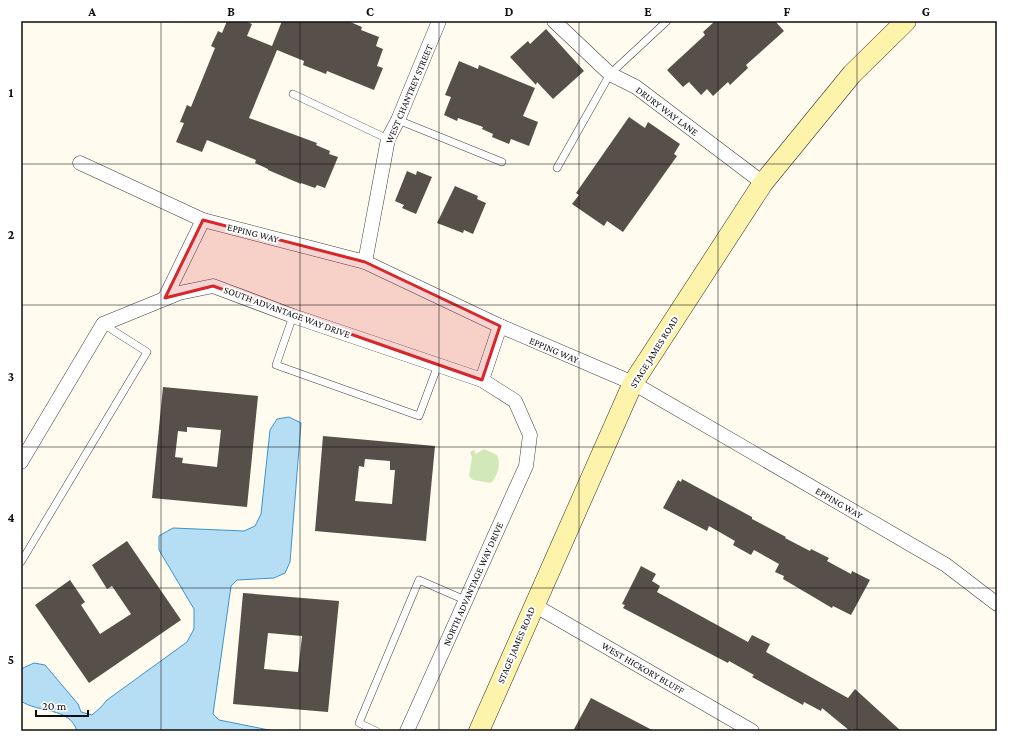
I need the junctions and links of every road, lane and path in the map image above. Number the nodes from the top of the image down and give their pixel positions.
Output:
1 (554, 21) edge
2 (667, 21) edge
3 (906, 21) edge
4 (436, 22) edge
5 (610, 74) junction
6 (293, 94) dead end
7 (398, 120) junction
8 (388, 139) junction
9 (502, 162) dead end
10 (80, 163) dead end
11 (557, 168) dead end
12 (763, 183) junction
13 (203, 220) junction
14 (364, 262) junction
15 (165, 298) junction
16 (293, 316) junction
17 (103, 324) junction
18 (500, 326) junction
19 (438, 365) junction
20 (482, 380) junction
21 (633, 383) junction
22 (530, 435) joint
23 (21, 462) edge
24 (21, 562) edge
25 (466, 600) junction
26 (997, 604) edge
27 (534, 605) junction
28 (376, 731) edge
29 (407, 731) edge
30 (479, 731) edge
31 (752, 731) edge

1 - 5 street, DRURY WAY LANE
2 - 5 lane
3 - 12 main road, STAGE JAMES ROAD
4 - 7 street, WEST CHANTREY STREET
5 - 11 lane
5 - 12 street, DRURY WAY LANE
6 - 8 lane
7 - 8 street, WEST CHANTREY STREET
7 - 9 lane
8 - 14 street, WEST CHANTREY STREET
10 - 13 street, EPPING WAY
12 - 21 main road, STAGE JAMES ROAD
13 - 14 street, EPPING WAY
13 - 15 street
14 - 18 street, EPPING WAY
15 - 16 street, SOUTH ADVANTAGE WAY DRIVE
15 - 17 street, SOUTH ADVANTAGE WAY DRIVE
16 - 19 street, SOUTH ADVANTAGE WAY DRIVE
16 - 19 lane
17 - 23 street
17 - 24 lane
18 - 20 street
18 - 21 street, EPPING WAY
19 - 20 street, SOUTH ADVANTAGE WAY DRIVE
20 - 22 street, SOUTH ADVANTAGE WAY DRIVE
21 - 26 street, EPPING WAY
21 - 27 main road, STAGE JAMES ROAD
22 - 25 street, NORTH ADVANTAGE WAY DRIVE
25 - 28 lane
25 - 29 street, NORTH ADVANTAGE WAY DRIVE
27 - 30 main road, STAGE JAMES ROAD
27 - 31 street, WEST HICKORY BLUFF

